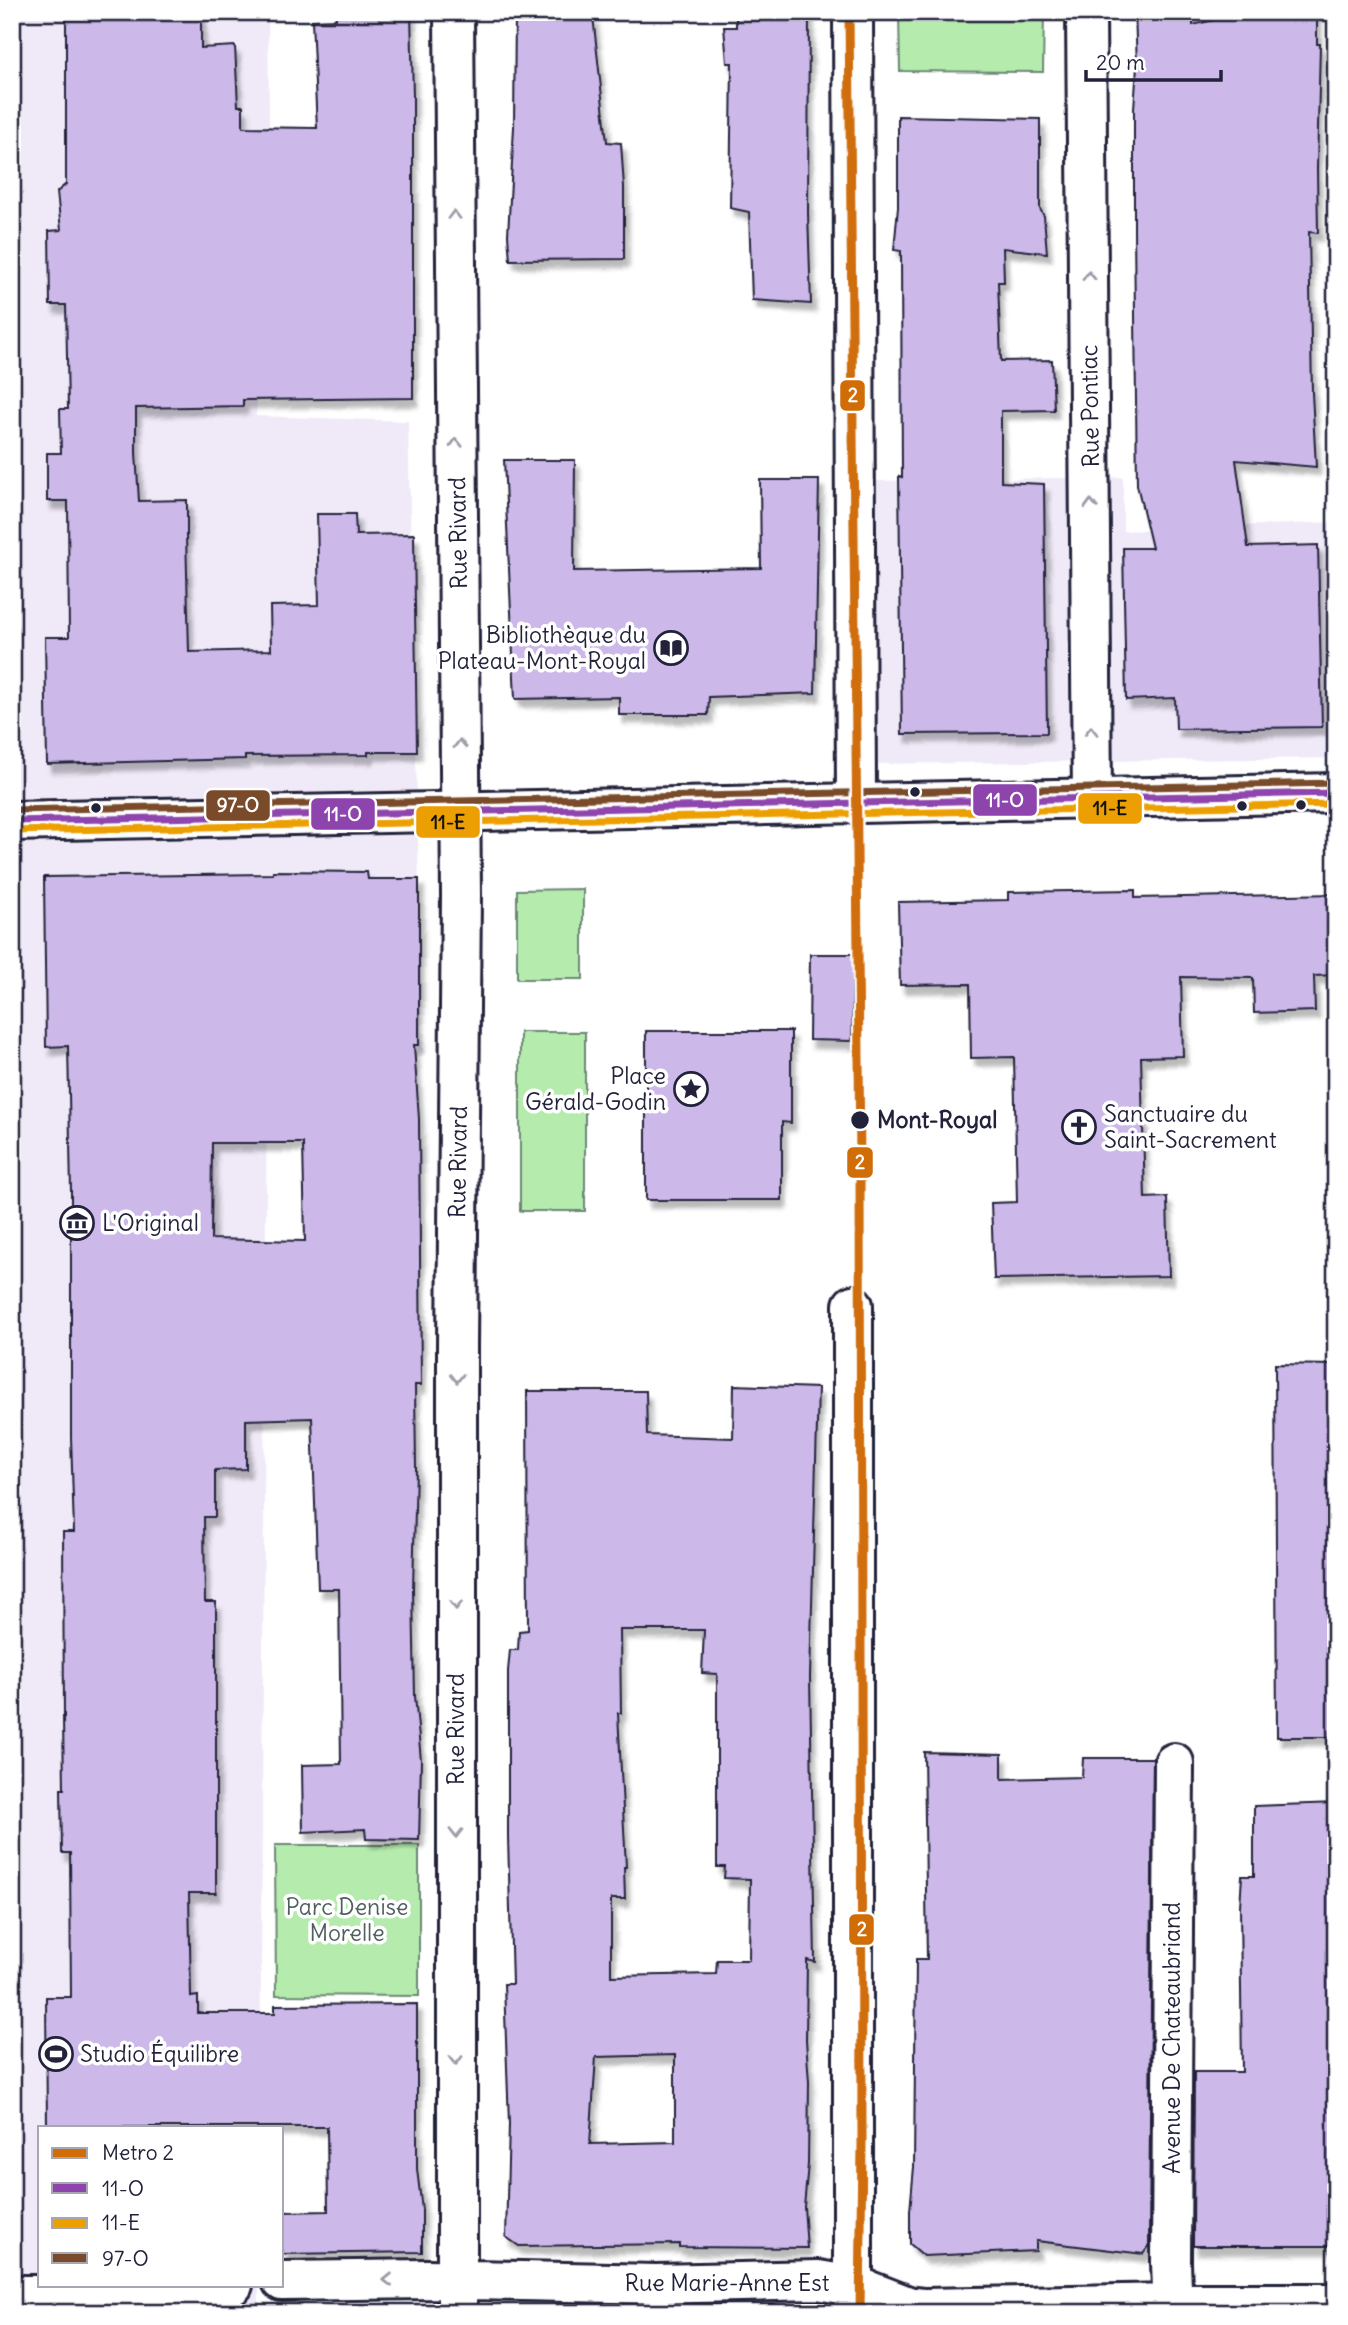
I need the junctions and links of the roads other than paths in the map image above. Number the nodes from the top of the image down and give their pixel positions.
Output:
1 (453, 12) edge
2 (853, 12) edge
3 (1086, 12) edge
4 (1336, 793) edge
5 (1091, 800) junction
6 (856, 803) junction
7 (461, 812) junction
8 (12, 821) edge
9 (853, 1305) dead end
10 (1174, 1763) dead end
11 (284, 2281) edge
12 (228, 2286) edge
13 (12, 2295) edge
14 (457, 2296) edge
15 (853, 2299) edge
16 (1336, 2303) edge
17 (1173, 2308) edge

7 -> 1 street, Rue Rivard
2 - 6 street
5 -> 3 street, Rue Pontiac
4 - 5 street
5 - 6 street
6 - 7 street
7 - 8 street
7 -> 14 street, Rue Rivard
9 - 15 street
10 - 17 street, Avenue De Chateaubriand
14 -> 11 street, Rue Marie-Anne Est
12 - 13 street
14 - 15 street, Rue Marie-Anne Est
15 - 17 street, Rue Marie-Anne Est
16 - 17 street, Rue Marie-Anne Est

